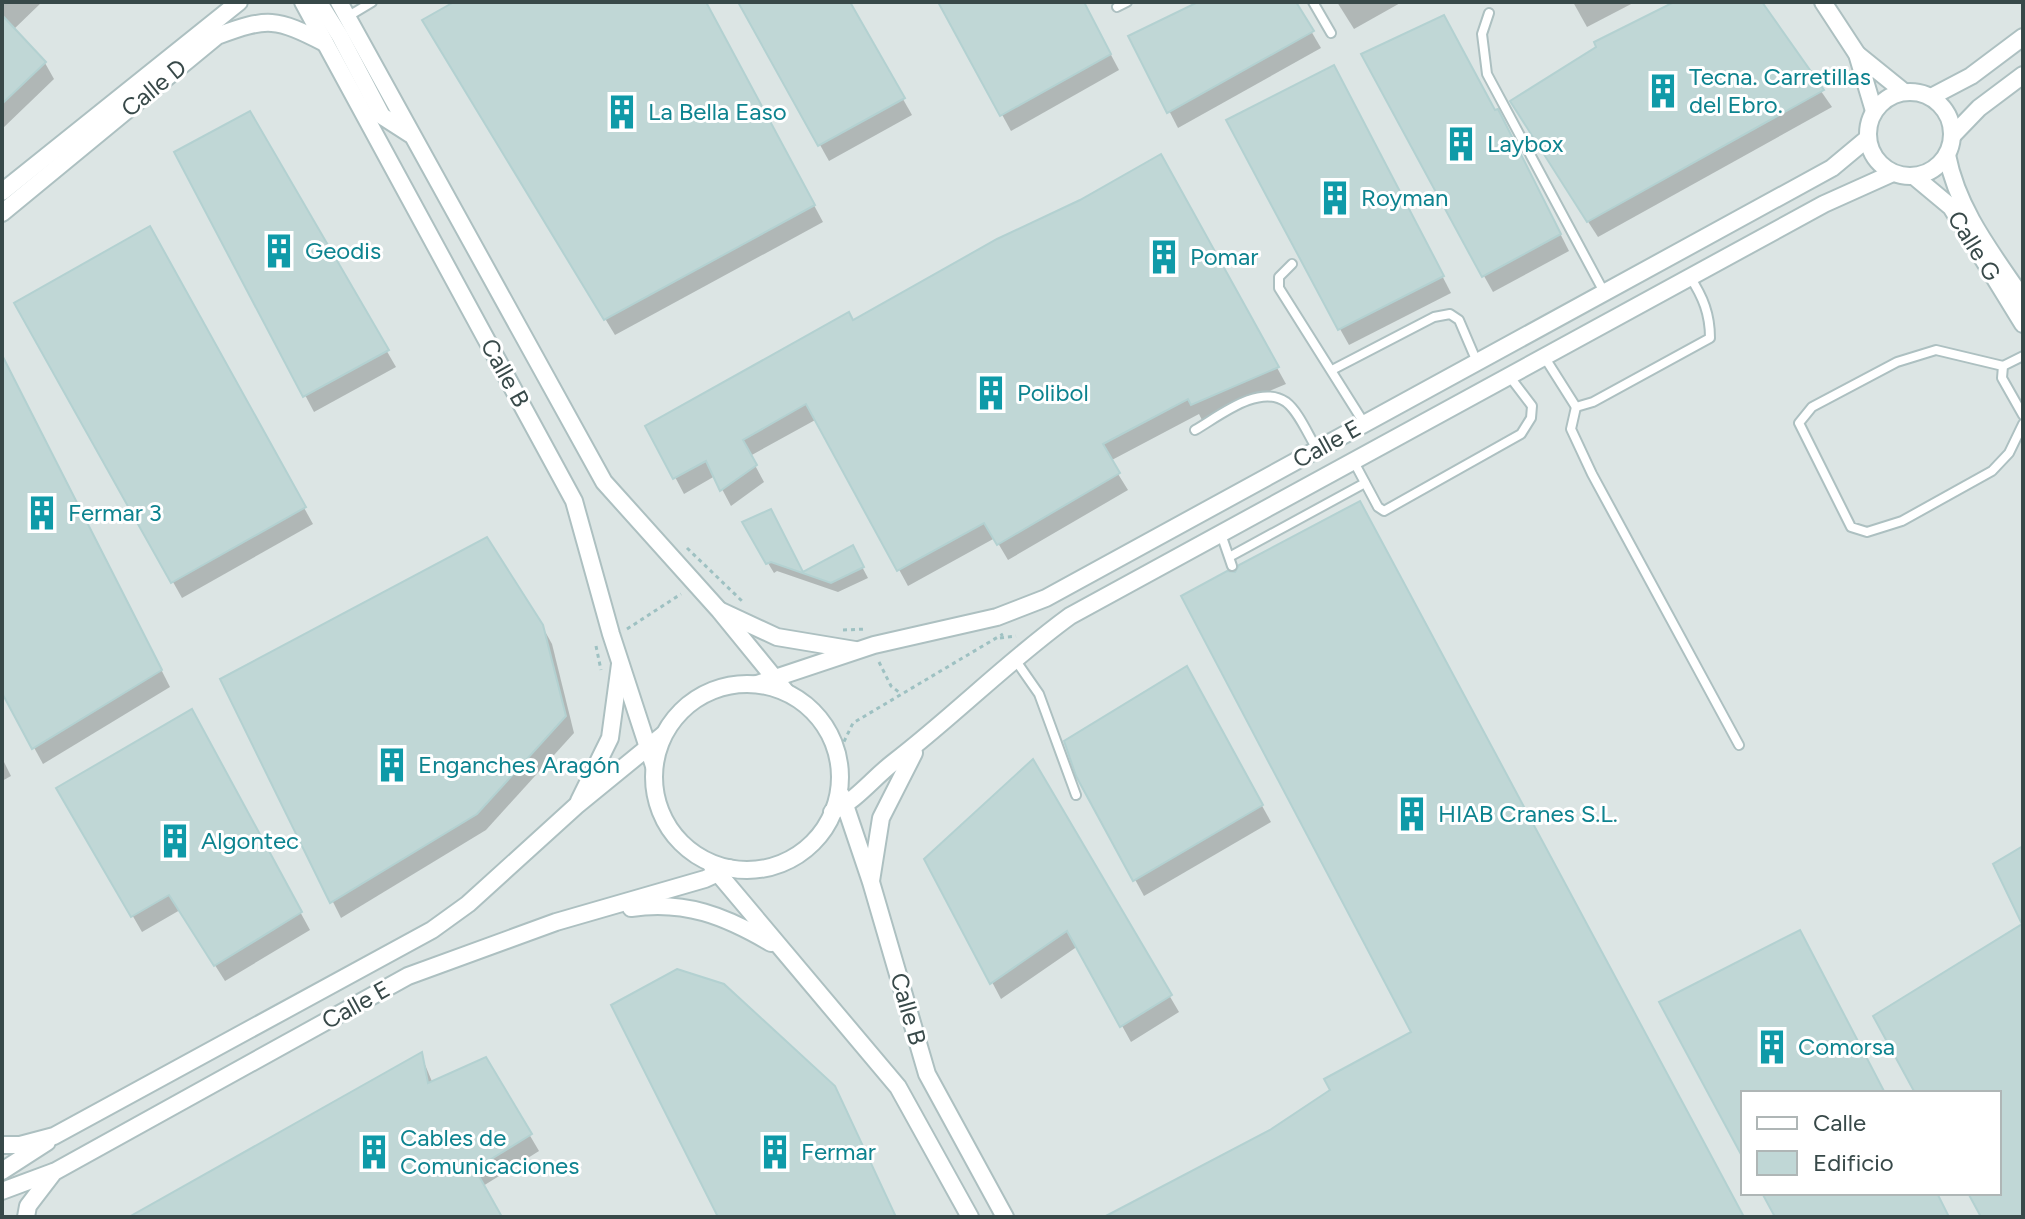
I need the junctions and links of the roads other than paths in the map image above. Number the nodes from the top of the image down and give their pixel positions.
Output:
1 (231, 2) edge
2 (239, 2) edge
3 (253, 2) edge
4 (303, 2) edge
5 (312, 2) edge
6 (372, 2) edge
7 (1127, 2) edge
8 (1313, 2) edge
9 (1823, 2) edge
10 (342, 7) edge
11 (1117, 7) dead end
12 (1489, 13) dead end
13 (216, 18) junction
14 (1331, 33) dead end
15 (217, 36) junction
16 (2023, 37) edge
17 (325, 43) junction
18 (1857, 54) junction
19 (2023, 75) edge
20 (1904, 92) junction
21 (1931, 97) junction
22 (1874, 111) junction
23 (411, 135) junction
24 (1953, 135) junction
25 (1868, 138) junction
26 (1947, 155) junction
27 (1893, 173) junction
28 (1915, 177) junction
29 (2, 192) edge
30 (2, 213) edge
31 (1292, 264) dead end
32 (1690, 277) junction
33 (1605, 293) junction
34 (2023, 299) edge
35 (2023, 324) edge
36 (2023, 356) edge
37 (1545, 358) junction
38 (1477, 362) junction
39 (2003, 366) junction
40 (1332, 370) junction
41 (1510, 377) junction
42 (1576, 407) junction
43 (2023, 415) edge
44 (1364, 423) junction
45 (2023, 424) edge
46 (1195, 430) dead end
47 (1317, 450) junction
48 (1354, 462) junction
49 (1365, 483) junction
50 (1221, 534) junction
51 (719, 610) junction
52 (856, 651) junction
53 (1013, 658) junction
54 (620, 663) junction
55 (776, 676) junction
56 (757, 684) junction
57 (786, 692) junction
58 (663, 735) junction
59 (1739, 745) dead end
60 (646, 747) junction
61 (917, 747) junction
62 (654, 766) junction
63 (1076, 795) dead end
64 (576, 806) junction
65 (839, 809) junction
66 (718, 868) junction
67 (871, 882) junction
68 (613, 907) junction
69 (775, 945) junction
70 (54, 1136) junction
71 (2, 1145) edge
72 (2, 1171) edge
73 (54, 1172) junction
74 (2, 1191) edge
75 (26, 1217) edge
76 (970, 1217) edge
77 (1005, 1217) edge

1 - 13 street
2 - 13 street, Calle D
3 - 15 street
4 - 17 street, Calle B
5 - 23 street
6 - 10 lane
7 - 11 lane
8 - 14 lane
9 - 18 street
10 - 23 street, Calle B
12 - 33 lane
13 - 29 street, Calle D
15 - 17 street, Calle D
15 - 30 street, Calle D
16 - 21 street
17 - 54 street, Calle B
18 - 20 street
18 - 22 street
19 - 24 street
20 - 21 street
20 - 22 street
21 - 24 street
22 - 25 street
23 - 51 street, Calle B
24 - 26 street
25 - 27 street
25 - 33 street, Calle E
26 - 28 street
26 - 34 street, Calle G
27 - 28 street
27 - 32 street, Calle E
28 - 35 street, Calle G
31 - 40 lane
32 - 37 street, Calle E
32 - 42 lane
33 - 38 street, Calle E
36 - 39 lane
37 - 41 street, Calle E
37 - 42 lane
38 - 40 lane
38 - 44 street, Calle E
39 - 43 lane
39 - 45 lane
40 - 44 lane
41 - 48 street, Calle E
41 - 49 lane
42 - 59 lane
44 - 47 street, Calle E
46 - 47 lane
47 - 52 street, Calle E
48 - 49 lane
48 - 50 street, Calle E
49 - 50 lane
50 - 53 street, Calle E
51 - 52 street, Calle B
51 - 55 street, Calle B
52 - 55 street, Calle E
53 - 61 street, Calle E
53 - 63 lane
54 - 60 street, Calle B
54 - 64 street, Calle E
55 - 56 street, Calle E
55 - 57 street, Calle B
56 - 57 street
56 - 58 street
57 - 65 street
58 - 60 street, Calle E
58 - 62 street
60 - 62 street, Calle B
60 - 64 street, Calle E
61 - 65 street, Calle E
61 - 67 street, Calle E
62 - 66 street
64 - 70 street, Calle E
65 - 66 street
65 - 67 street, Calle B
66 - 68 street, Calle E
66 - 69 street, Calle B
67 - 77 street, Calle B
68 - 69 street, Calle B
68 - 73 street, Calle E
69 - 76 street, Calle B
70 - 71 street, Calle E
70 - 72 street
73 - 74 street
73 - 75 street, Calle E

